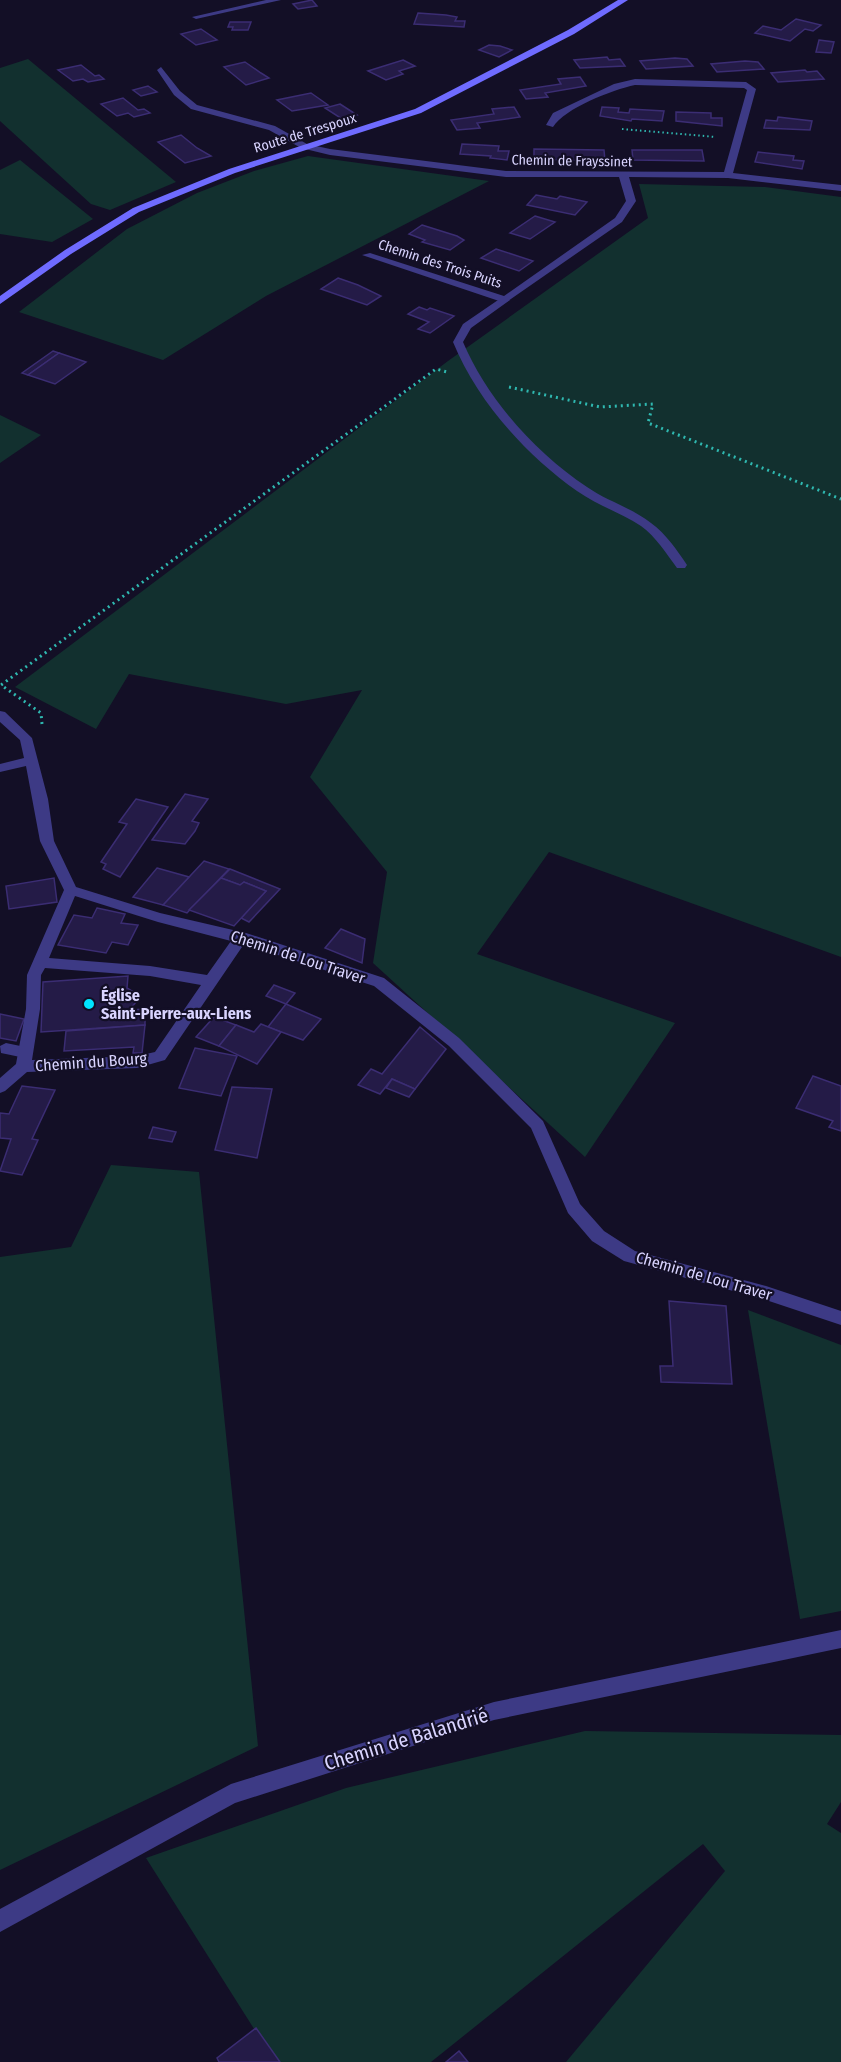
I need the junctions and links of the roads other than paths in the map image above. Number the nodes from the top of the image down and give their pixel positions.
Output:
1 (277, 0) edge
2 (624, 0) edge
3 (196, 18) dead end
4 (161, 70) dead end
5 (550, 125) dead end
6 (304, 146) junction
7 (728, 176) junction
8 (624, 177) junction
9 (841, 188) edge
10 (367, 255) dead end
11 (505, 300) junction
12 (0, 301) edge
13 (681, 565) dead end
14 (0, 715) edge
15 (32, 761) junction
16 (0, 768) edge
17 (71, 890) junction
18 (241, 937) junction
19 (39, 962) junction
20 (211, 981) junction
21 (6, 1049) dead end
22 (24, 1059) junction
23 (0, 1087) edge
24 (841, 1318) edge
25 (841, 1639) edge
26 (0, 1921) edge

1 - 3 street
2 - 6 street, Route de Trespoux
4 - 6 street, Chemin de Frayssinet
5 - 7 street
6 - 8 street, Chemin de Frayssinet
6 - 12 street, Route de Trespoux
7 - 8 street, Chemin de Frayssinet
7 - 9 street, Chemin de Frayssinet
8 - 11 street
10 - 11 street, Chemin des Trois Puits
11 - 13 street
14 - 15 street
15 - 16 street
15 - 17 street
17 - 18 street, Chemin de Lou Traver
17 - 19 street, Chemin du Bourg
18 - 20 street, Chemin du Bourg
18 - 24 street, Chemin de Lou Traver
19 - 20 street
19 - 22 street, Chemin du Bourg
20 - 22 street, Chemin du Bourg
21 - 22 street
22 - 23 street, Chemin du Bourg
25 - 26 street, Chemin de Balandrié

